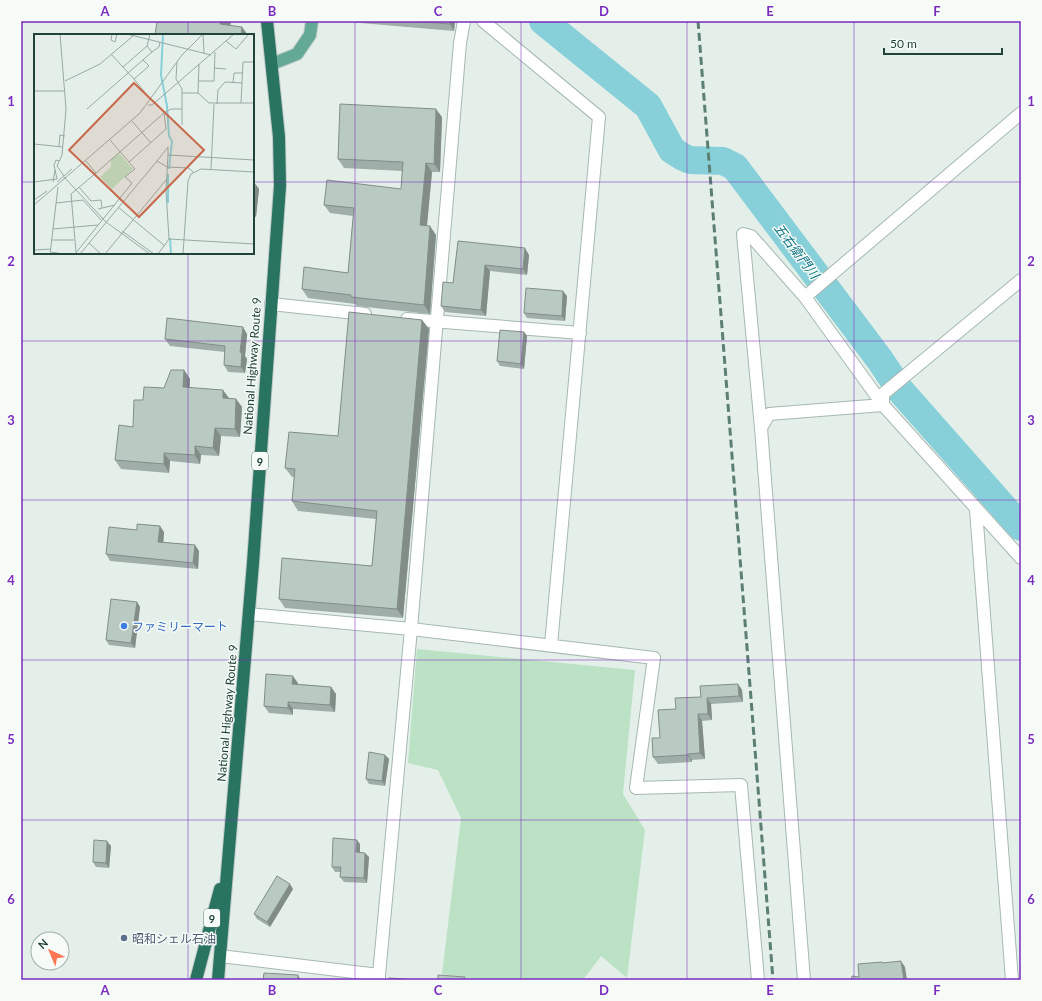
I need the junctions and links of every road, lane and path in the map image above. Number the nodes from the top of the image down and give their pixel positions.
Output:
1 (267, 21) edge
2 (312, 21) edge
3 (464, 21) edge
4 (483, 21) edge
5 (272, 64) junction
6 (1021, 113) edge
7 (1021, 280) edge
8 (805, 297) junction
9 (271, 304) junction
10 (373, 315) edge
11 (397, 318) edge
12 (436, 322) junction
13 (580, 333) junction
14 (883, 405) junction
15 (761, 428) junction
16 (976, 510) junction
17 (1021, 558) edge
18 (249, 614) junction
19 (411, 629) junction
20 (551, 645) junction
21 (229, 857) junction
22 (220, 956) junction
23 (379, 978) edge
24 (196, 980) edge
25 (218, 980) edge
26 (758, 980) edge
27 (804, 980) edge
28 (1012, 980) edge

1 - 5 highway, National Highway Route 9 / 9
2 - 5 main road
3 - 12 street
4 - 13 street
5 - 9 highway, National Highway Route 9 / 9
6 - 8 street
7 - 14 street
8 - 14 street
8 - 15 street
9 - 10 street
9 - 18 highway, National Highway Route 9 / 9
11 - 12 street
12 - 13 street
12 - 19 street
13 - 20 street
14 - 15 street
14 - 16 street
15 - 27 street
16 - 17 street
16 - 28 street
18 - 19 street
18 - 21 highway, National Highway Route 9 / 9
19 - 20 street
19 - 23 street
20 - 26 street
21 - 22 highway, National Highway Route 9 / 9
21 - 24 highway, National Highway Route 9 / 9
22 - 23 street
22 - 25 highway, National Highway Route 9 / 9

